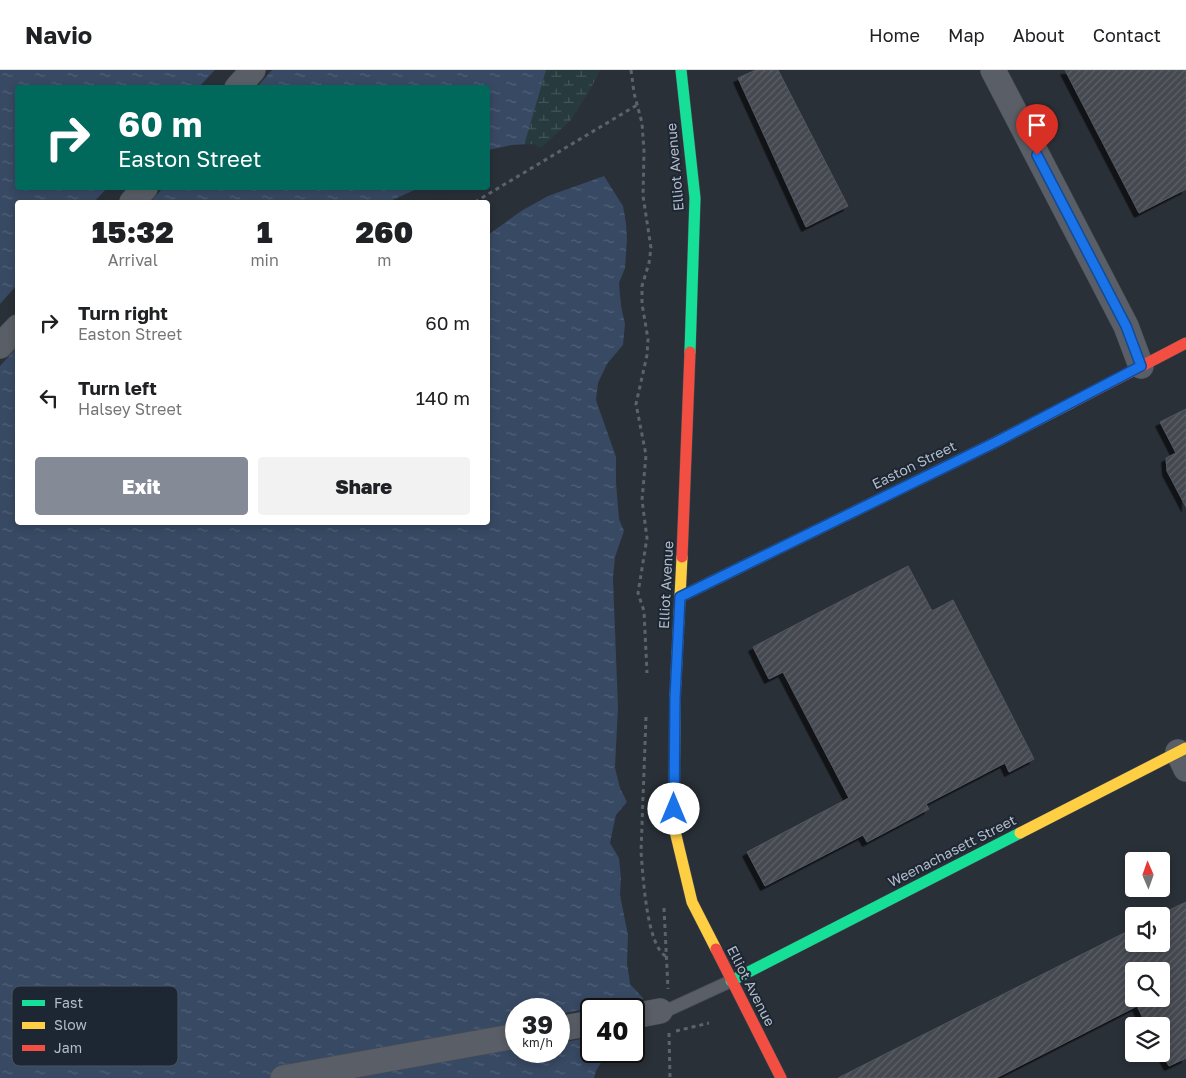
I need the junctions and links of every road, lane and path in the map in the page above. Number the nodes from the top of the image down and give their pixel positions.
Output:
1 (253, 70) edge
2 (631, 70) edge
3 (681, 70) edge
4 (993, 70) edge
5 (240, 85) edge
6 (637, 105) junction
7 (143, 190) edge
8 (134, 200) edge
9 (478, 200) edge
10 (15, 330) edge
11 (1186, 343) edge
12 (0, 346) edge
13 (1141, 366) junction
14 (680, 597) junction
15 (647, 676) dead end
16 (646, 714) dead end
17 (1183, 757) edge
18 (667, 957) dead end
19 (731, 981) junction
20 (645, 1017) edge
21 (666, 1018) junction
22 (709, 1023) dead end
23 (505, 1038) edge
24 (283, 1078) edge
25 (782, 1078) edge

1 - 5 street
2 - 6 path
3 - 14 street, Elliot Avenue
4 - 13 street
6 - 9 path
6 - 15 path
7 - 8 street
10 - 12 street
11 - 13 street, Easton Street
13 - 14 street, Easton Street
14 - 19 street, Elliot Avenue
16 - 18 path
17 - 19 street, Weenachasett Street
19 - 21 lane
19 - 25 street, Elliot Avenue
20 - 21 street
21 - 22 path
23 - 24 street

